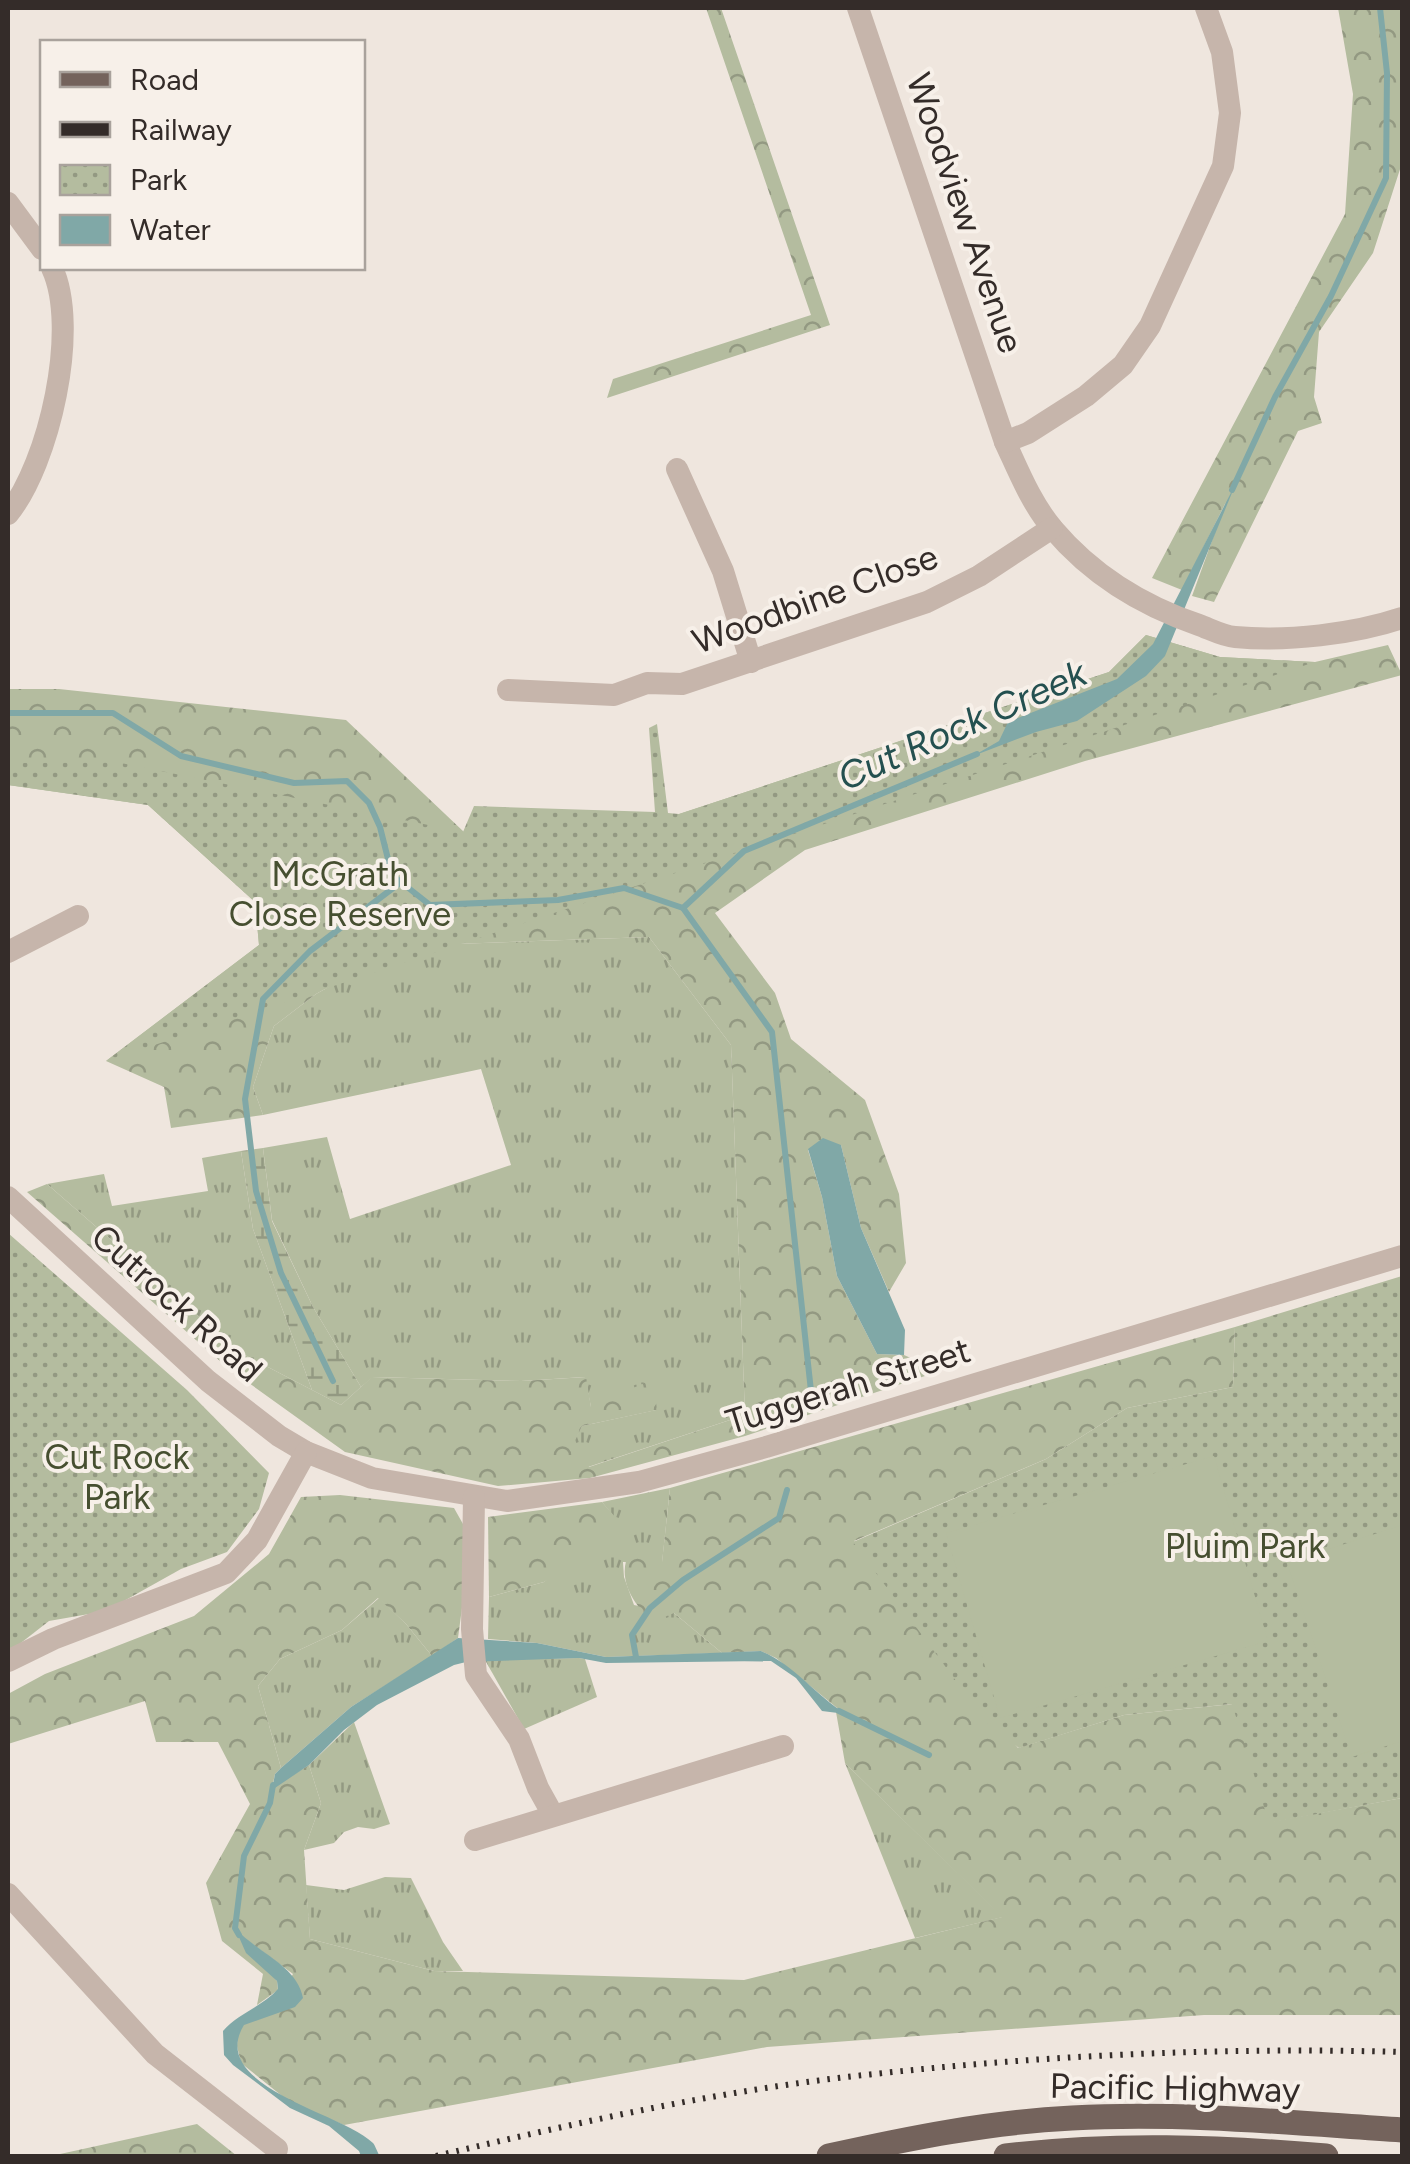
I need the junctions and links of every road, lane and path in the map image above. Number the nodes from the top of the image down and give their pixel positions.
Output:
1 (858, 8) edge
2 (1206, 8) edge
3 (8, 203) edge
4 (40, 246) edge
5 (53, 270) edge
6 (1005, 442) junction
7 (677, 468) dead end
8 (8, 514) edge
9 (1052, 528) junction
10 (1402, 618) edge
11 (752, 662) junction
12 (508, 690) dead end
13 (78, 916) dead end
14 (8, 952) edge
15 (8, 1197) edge
16 (1402, 1256) edge
17 (306, 1452) junction
18 (474, 1496) junction
19 (8, 1662) edge
20 (784, 1746) dead end
21 (553, 1815) junction
22 (475, 1840) dead end
23 (8, 1894) edge
24 (1402, 2130) edge
25 (277, 2150) dead end
26 (830, 2156) edge
27 (1006, 2156) edge
28 (1326, 2156) edge

1 - 6 street, Woodview Avenue
2 - 6 street
3 - 4 street
5 - 8 street
6 - 9 street, Woodview Avenue
7 - 11 street
9 - 10 street, Woodview Avenue
9 - 11 street, Woodbine Close
11 - 12 street, Woodbine Close
13 - 14 street
15 - 17 street, Cutrock Road
16 - 18 street, Tuggerah Street
17 - 18 street, Tuggerah Street
17 - 19 street
18 - 21 street
20 - 21 street
21 - 22 street
23 - 25 street
24 - 26 main road, Pacific Highway
27 - 28 main road, Pacific Highway

